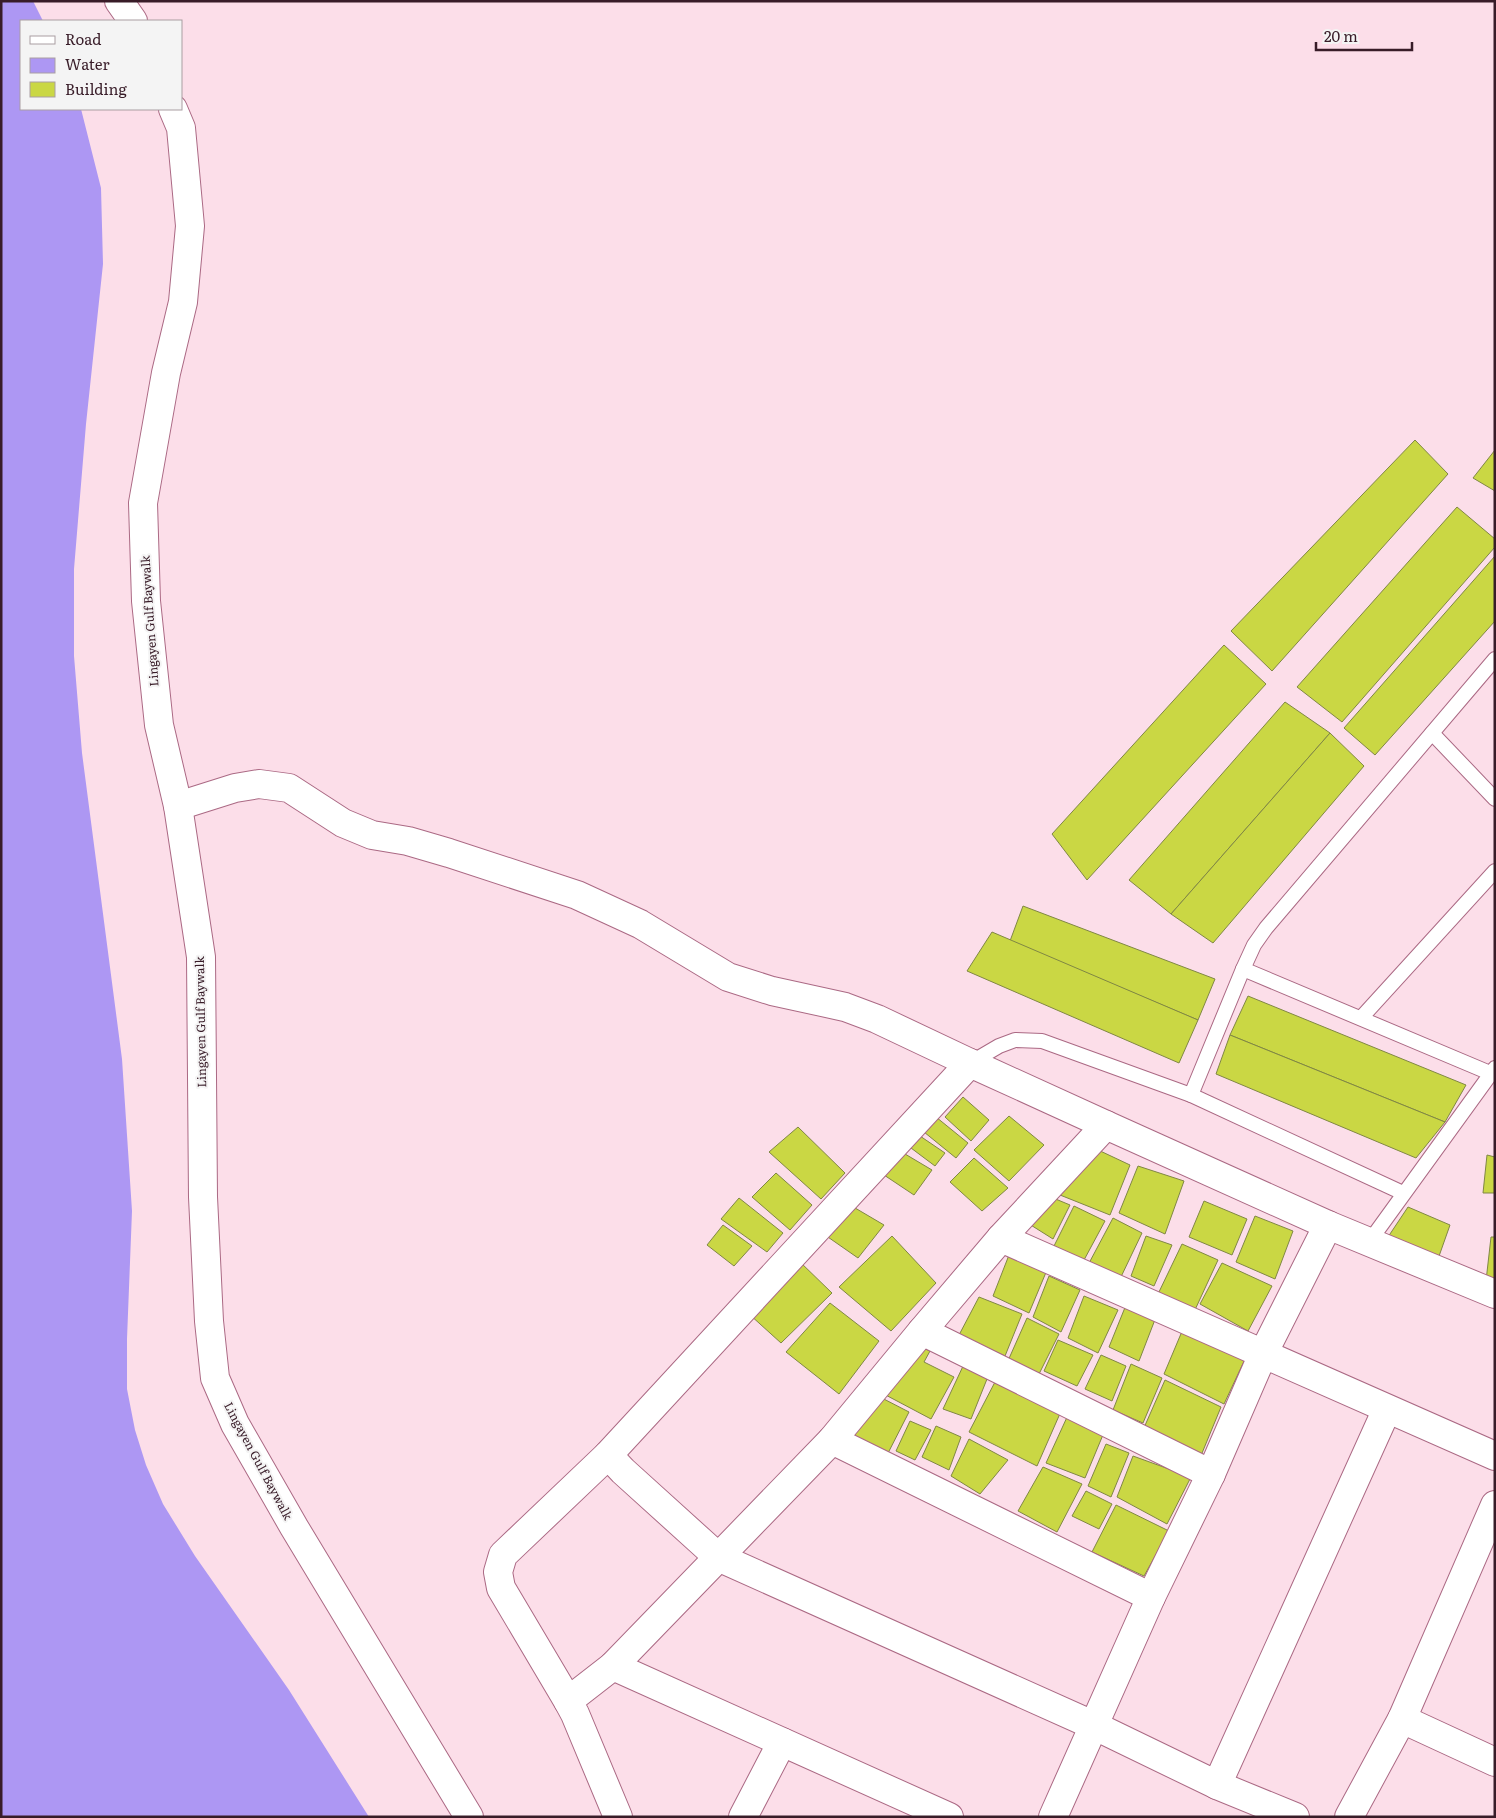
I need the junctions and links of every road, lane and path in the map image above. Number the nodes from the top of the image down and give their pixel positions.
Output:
1 (119, 1) edge
2 (132, 20) edge
3 (173, 110) edge
4 (1495, 659) edge
5 (1432, 734) junction
6 (1495, 799) edge
7 (178, 806) junction
8 (1494, 872) edge
9 (1243, 969) junction
10 (1361, 1018) junction
11 (970, 1063) junction
12 (1492, 1071) edge
13 (1191, 1096) junction
14 (1106, 1126) junction
15 (1403, 1194) junction
16 (1328, 1225) junction
17 (1001, 1238) junction
18 (1368, 1242) junction
19 (1495, 1294) edge
20 (922, 1331) junction
21 (1263, 1354) junction
22 (1387, 1409) junction
23 (832, 1440) junction
24 (608, 1455) junction
25 (1495, 1456) edge
26 (1211, 1474) junction
27 (1495, 1505) edge
28 (718, 1556) junction
29 (1151, 1597) junction
30 (614, 1666) junction
31 (568, 1701) junction
32 (1402, 1719) junction
33 (1095, 1726) junction
34 (782, 1742) junction
35 (1495, 1762) edge
36 (1217, 1785) junction
37 (906, 1808) edge
38 (469, 1817) edge
39 (618, 1817) edge
40 (744, 1817) edge
41 (949, 1817) edge
42 (1053, 1817) edge
43 (1295, 1817) edge
44 (1349, 1817) edge

1 - 2 street
3 - 7 street, Lingayen Gulf Baywalk
4 - 5 lane
5 - 6 lane
5 - 9 lane
7 - 11 street
7 - 38 street, Lingayen Gulf Baywalk
8 - 10 lane
9 - 10 lane
9 - 13 lane
10 - 12 lane
11 - 13 lane
11 - 14 street
11 - 24 street
12 - 15 lane
13 - 15 lane
14 - 16 street
14 - 17 street
15 - 18 lane
16 - 18 street
16 - 21 street
17 - 20 street
17 - 21 street
18 - 19 street
20 - 23 street
20 - 26 street
21 - 22 street
21 - 26 street
22 - 25 street
22 - 36 street
23 - 28 street
23 - 29 street
24 - 28 street
24 - 31 street
26 - 29 street
27 - 32 street
28 - 30 street
28 - 33 street
29 - 33 street
30 - 31 street
30 - 34 street
31 - 39 street
32 - 35 street
32 - 44 street
33 - 36 street
33 - 42 street
34 - 37 street
34 - 40 street
36 - 43 street
37 - 41 street

